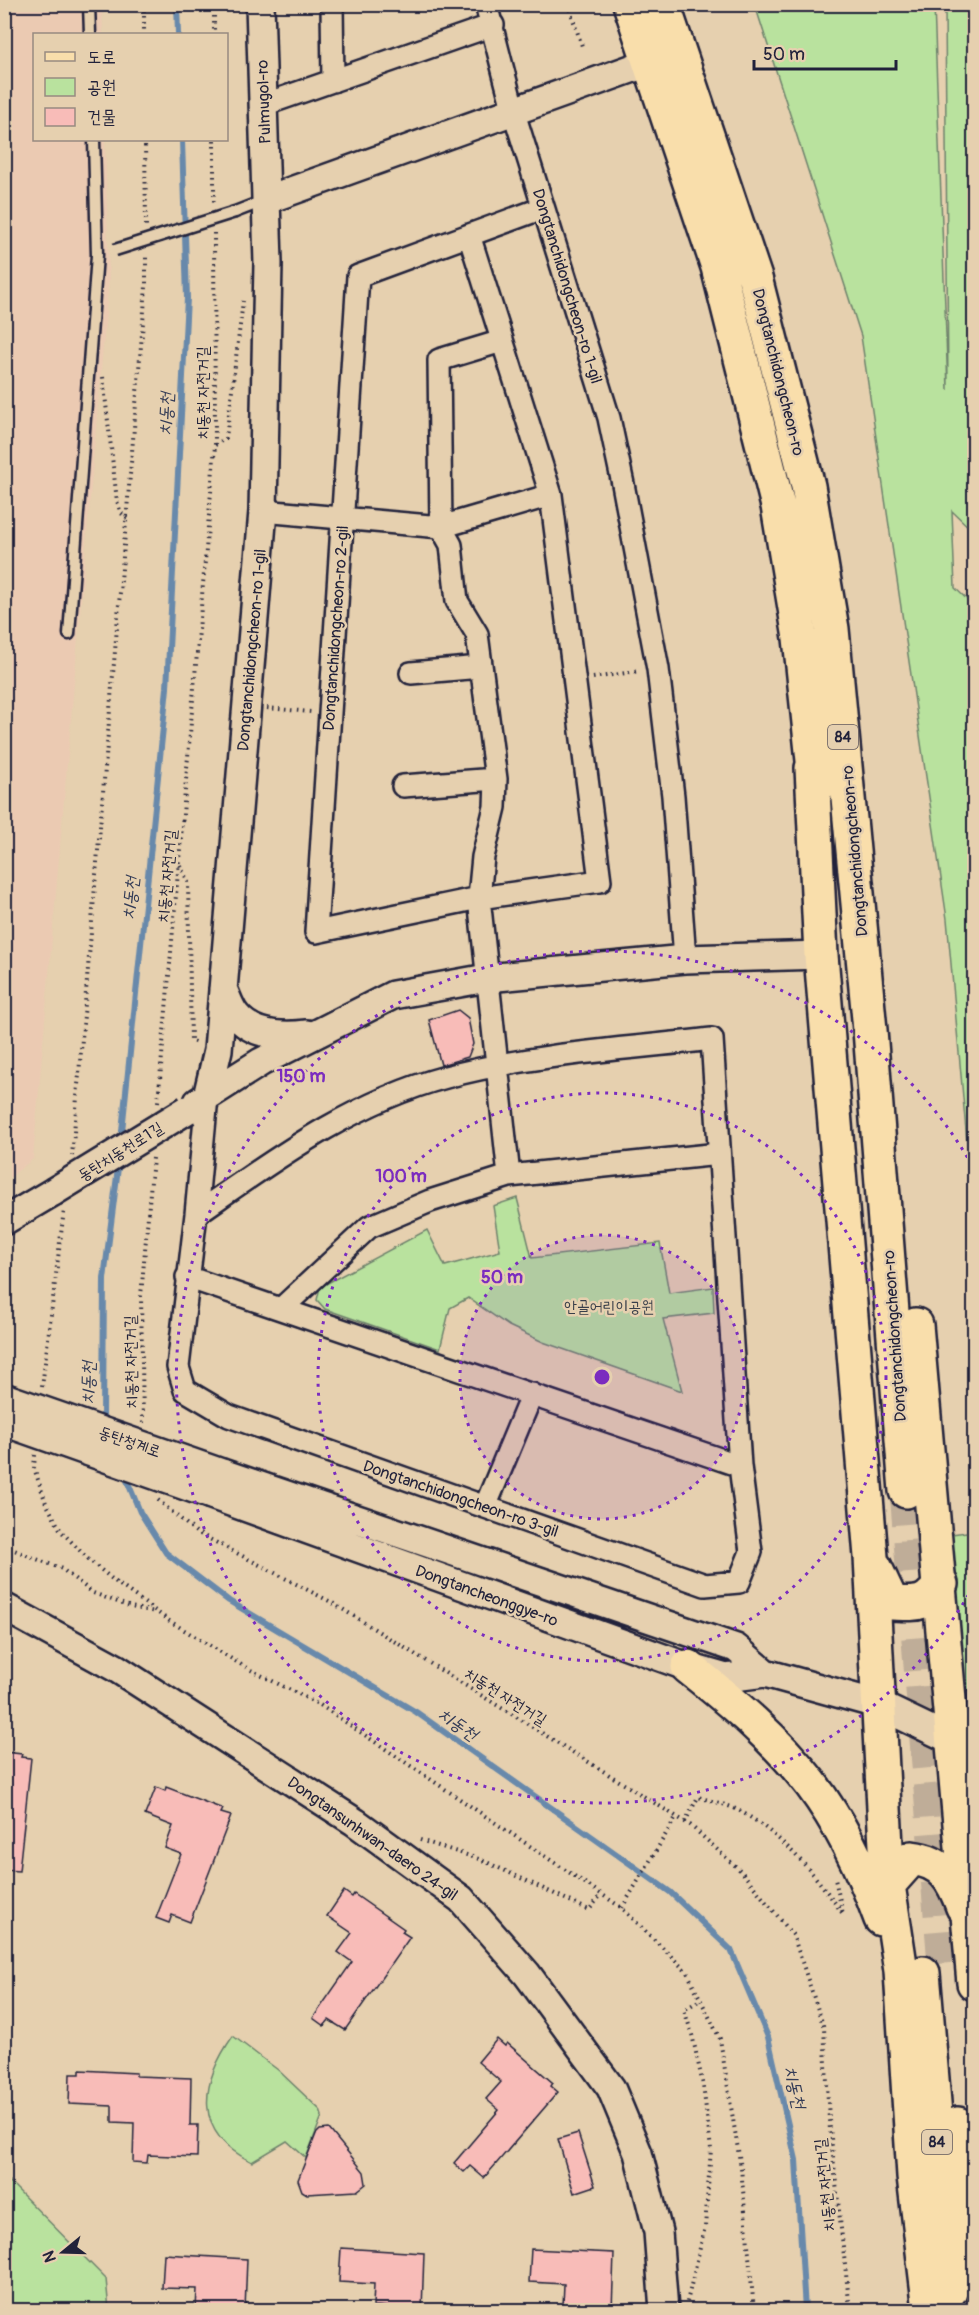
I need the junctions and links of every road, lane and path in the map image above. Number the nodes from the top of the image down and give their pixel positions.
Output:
1 (89, 4) edge
2 (144, 4) edge
3 (214, 4) edge
4 (260, 4) edge
5 (332, 4) edge
6 (486, 4) edge
7 (568, 4) edge
8 (630, 4) edge
9 (663, 4) edge
10 (493, 25) junction
11 (90, 33) edge
12 (144, 33) edge
13 (214, 33) edge
14 (583, 49) dead end
15 (665, 57) junction
16 (333, 81) junction
17 (263, 105) junction
18 (514, 113) junction
19 (94, 141) edge
20 (214, 141) edge
21 (266, 200) junction
22 (543, 208) junction
23 (214, 210) dead end
24 (214, 222) dead end
25 (469, 235) junction
26 (98, 255) junction
27 (245, 293) dead end
28 (502, 341) junction
29 (92, 351) junction
30 (215, 446) junction
31 (551, 495) junction
32 (263, 511) junction
33 (342, 518) junction
34 (128, 519) dead end
35 (441, 527) junction
36 (69, 634) dead end
37 (480, 667) junction
38 (658, 669) junction
39 (411, 673) dead end
40 (574, 680) junction
41 (247, 706) junction
42 (329, 714) junction
43 (812, 768) junction
44 (847, 775) junction
45 (496, 779) junction
46 (403, 786) dead end
47 (179, 862) junction
48 (479, 897) junction
49 (820, 956) junction
50 (684, 959) junction
51 (488, 978) junction
52 (223, 989) junction
53 (314, 1034) junction
54 (218, 1050) junction
55 (498, 1065) junction
56 (197, 1103) junction
57 (157, 1108) dead end
58 (720, 1154) junction
59 (153, 1155) dead end
60 (509, 1176) junction
61 (196, 1214) junction
62 (4, 1221) edge
63 (188, 1277) junction
64 (282, 1308) junction
65 (532, 1394) junction
66 (4, 1397) edge
67 (4, 1422) edge
68 (143, 1435) dead end
69 (740, 1466) junction
70 (216, 1484) junction
71 (156, 1491) dead end
72 (484, 1507) junction
73 (4, 1546) edge
74 (871, 1557) junction
75 (940, 1584) junction
76 (4, 1607) edge
77 (158, 1613) dead end
78 (688, 1667) junction
79 (765, 1673) junction
80 (877, 1704) junction
81 (963, 1743) edge
82 (676, 1817) junction
83 (685, 1822) junction
84 (382, 1841) junction
85 (834, 1876) dead end
86 (888, 1885) junction
87 (602, 1894) dead end
88 (624, 1906) dead end
89 (970, 1926) junction
90 (936, 1976) edge
91 (700, 1999) dead end
92 (975, 2280) edge
93 (664, 2310) edge
94 (682, 2310) edge
95 (850, 2310) edge
96 (930, 2310) edge
97 (951, 2310) edge

1 - 11 lane
2 - 12 path
3 - 13 path
4 - 17 street, Pulmugol-ro
5 - 16 street
6 - 10 street, Dongtanchidongcheon-ro 1-gil
7 - 14 path
8 - 15 main road, Dongtanchidongcheon-ro / 84
9 - 15 main road, Dongtanchidongcheon-ro / 84
10 - 16 street
10 - 18 street, Dongtanchidongcheon-ro 1-gil
15 - 18 street
15 - 43 main road, Dongtanchidongcheon-ro / 84
15 - 44 main road, Dongtanchidongcheon-ro / 84
16 - 17 street
17 - 21 street, Pulmugol-ro
18 - 21 street
18 - 22 street, Dongtanchidongcheon-ro 1-gil
19 - 26 lane
20 - 23 path
21 - 26 lane, bridge
21 - 32 street, Dongtanchidongcheon-ro 1-gil
22 - 25 street, Dongtanchidongcheon-ro 2-gil
22 - 38 street, Dongtanchidongcheon-ro 1-gil
24 - 30 path, 치동천 자전거길
25 - 28 street, Dongtanchidongcheon-ro 2-gil
25 - 33 street, Dongtanchidongcheon-ro 2-gil
26 - 29 lane
27 - 30 path
28 - 31 street, Dongtanchidongcheon-ro 2-gil
28 - 35 street
29 - 34 path
29 - 36 lane
30 - 47 path, 치동천 자전거길
31 - 35 street
31 - 40 street, Dongtanchidongcheon-ro 2-gil
32 - 33 street
32 - 41 street, Dongtanchidongcheon-ro 1-gil
33 - 35 street
33 - 42 street, Dongtanchidongcheon-ro 2-gil
35 - 37 street
37 - 39 street
37 - 45 street
38 - 40 path
38 - 50 street, Dongtanchidongcheon-ro 1-gil
40 - 48 street, Dongtanchidongcheon-ro 2-gil
41 - 42 path
41 - 52 street, Dongtanchidongcheon-ro 1-gil
42 - 48 street, Dongtanchidongcheon-ro 2-gil
43 - 44 main road, Dongtanchidongcheon-ro / 84
43 - 49 main road
44 - 75 main road
45 - 46 street
45 - 48 street
47 - 54 path
47 - 57 path, 치동천 자전거길
48 - 51 street
49 - 50 street
49 - 74 main road
50 - 51 street
51 - 53 street
51 - 55 street
52 - 53 street
52 - 54 street, Dongtanchidongcheon-ro 1-gil
53 - 56 street
54 - 56 street, Dongtanchidongcheon-ro 1-gil
55 - 58 street, Dongtanchidongcheon-ro 3-gil
55 - 60 street
55 - 61 street, Dongtanchidongcheon-ro 3-gil
56 - 61 street, Dongtanchidongcheon-ro 3-gil
56 - 62 street, 동탄치동천로1길, bridge
58 - 60 street
58 - 69 street, Dongtanchidongcheon-ro 3-gil
59 - 68 path, 치동천 자전거길
60 - 64 street
61 - 63 street, Dongtanchidongcheon-ro 3-gil
63 - 64 street
63 - 72 street, Dongtanchidongcheon-ro 3-gil
64 - 65 street
65 - 69 street
65 - 72 street
66 - 70 street, 동탄청계로, bridge
67 - 70 street, 동탄청계로, bridge
69 - 72 street, Dongtanchidongcheon-ro 3-gil
70 - 78 street, Dongtancheonggye-ro
70 - 79 street, Dongtancheonggye-ro
71 - 82 path, 치동천 자전거길
73 - 77 path
74 - 75 main road
74 - 80 main road
75 - 81 main road
76 - 84 street, Dongtansunhwan-daero 24-gil
78 - 79 street, Dongtancheonggye-ro
78 - 90 main road
79 - 80 street, Dongtancheonggye-ro
80 - 81 street, Dongtancheonggye-ro
80 - 86 main road
81 - 89 main road
82 - 83 path, 치동천 자전거길
82 - 88 path
83 - 85 path
83 - 95 path, 치동천 자전거길
84 - 87 path
84 - 93 street, Dongtansunhwan-daero 24-gil
86 - 89 main road
86 - 90 main road
89 - 90 main road
90 - 92 main road, 84
90 - 96 main road
90 - 97 main road, 84
91 - 94 path

